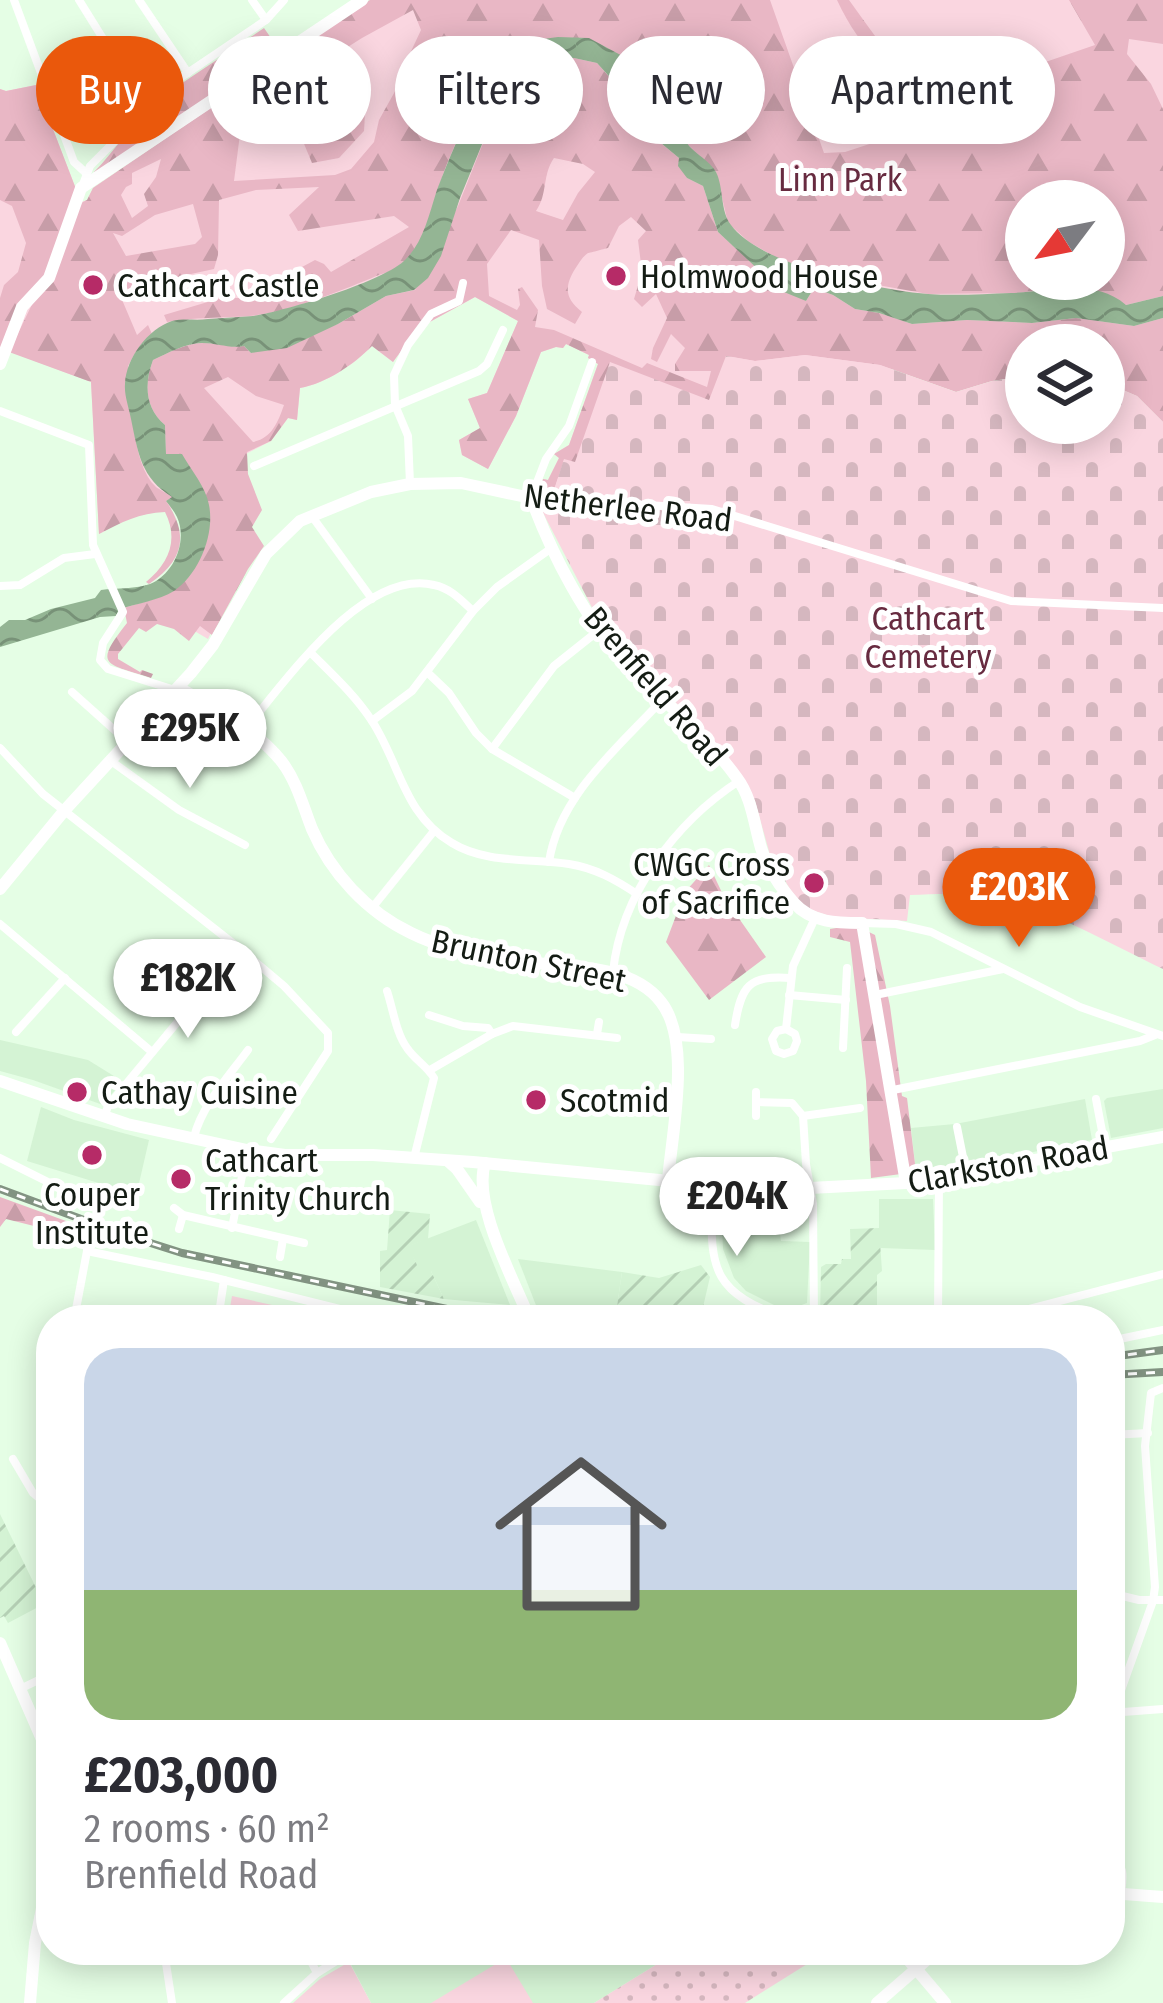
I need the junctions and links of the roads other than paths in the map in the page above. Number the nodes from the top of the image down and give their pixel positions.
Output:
1 (14, 0) edge
2 (79, 0) edge
3 (139, 0) edge
4 (252, 0) edge
5 (284, 0) edge
6 (362, 0) edge
7 (266, 20) junction
8 (101, 36) edge
9 (188, 73) junction
10 (184, 76) edge
11 (109, 144) edge
12 (86, 173) junction
13 (81, 188) junction
14 (463, 283) dead end
15 (503, 330) dead end
16 (592, 362) dead end
17 (0, 364) edge
18 (395, 405) junction
19 (0, 411) edge
20 (254, 466) dead end
21 (410, 484) junction
22 (531, 498) junction
23 (311, 515) junction
24 (553, 547) junction
25 (95, 554) junction
26 (0, 586) edge
27 (372, 599) junction
28 (1163, 608) edge
29 (473, 611) junction
30 (599, 630) junction
31 (310, 652) junction
32 (427, 672) junction
33 (178, 689) junction
34 (72, 692) dead end
35 (664, 698) junction
36 (372, 721) junction
37 (246, 728) junction
38 (128, 742) junction
39 (0, 748) edge
40 (492, 749) junction
41 (111, 761) junction
42 (740, 781) junction
43 (575, 797) junction
44 (64, 811) junction
45 (434, 831) junction
46 (245, 845) dead end
47 (549, 862) junction
48 (0, 889) edge
49 (637, 894) junction
50 (372, 908) junction
51 (815, 918) junction
52 (862, 923) junction
53 (0, 924) edge
54 (239, 948) junction
55 (848, 968) dead end
56 (1006, 968) junction
57 (613, 971) junction
58 (65, 978) junction
59 (790, 978) junction
60 (387, 991) dead end
61 (789, 995) junction
62 (875, 995) junction
63 (846, 1000) junction
64 (429, 1015) dead end
65 (598, 1022) dead end
66 (735, 1025) dead end
67 (786, 1029) dead end
68 (16, 1032) dead end
69 (492, 1034) junction
70 (597, 1034) junction
71 (1160, 1035) edge
72 (677, 1037) junction
73 (617, 1038) dead end
74 (711, 1039) dead end
75 (843, 1048) dead end
76 (248, 1049) dead end
77 (152, 1052) junction
78 (430, 1070) junction
79 (0, 1081) edge
80 (892, 1090) junction
81 (1096, 1099) dead end
82 (860, 1108) dead end
83 (803, 1115) junction
84 (756, 1116) dead end
85 (105, 1117) junction
86 (957, 1127) dead end
87 (1163, 1137) edge
88 (194, 1139) junction
89 (271, 1139) dead end
90 (1105, 1148) junction
91 (247, 1150) junction
92 (0, 1158) edge
93 (414, 1158) junction
94 (448, 1161) junction
95 (479, 1163) junction
96 (966, 1173) junction
97 (939, 1179) junction
98 (668, 1180) junction
99 (906, 1183) junction
100 (711, 1185) junction
101 (810, 1188) junction
102 (77, 1197) dead end
103 (481, 1203) junction
104 (174, 1208) dead end
105 (88, 1216) dead end
106 (183, 1216) junction
107 (232, 1228) junction
108 (179, 1229) dead end
109 (283, 1239) junction
110 (304, 1243) dead end
111 (87, 1252) junction
112 (280, 1257) dead end
113 (1163, 1274) edge
114 (224, 1280) junction
115 (76, 1305) edge
116 (220, 1305) edge
117 (325, 1305) edge
118 (524, 1305) edge
119 (751, 1305) edge
120 (814, 1305) edge
121 (938, 1305) edge
122 (1044, 1305) edge
123 (1163, 1330) edge
124 (1125, 1338) edge
125 (1163, 1388) edge
126 (1148, 1433) junction
127 (1125, 1434) edge
128 (13, 1459) dead end
129 (36, 1495) edge
130 (1148, 1496) junction
131 (1163, 1496) edge
132 (1125, 1598) edge
133 (1158, 1600) edge
134 (0, 1643) edge
135 (36, 1681) edge
136 (1125, 1681) edge
137 (22, 1688) junction
138 (1163, 1709) edge
139 (1125, 1712) edge
140 (36, 1723) edge
141 (1125, 1895) edge
142 (1163, 1897) edge
143 (36, 1940) edge
144 (166, 1965) edge
145 (313, 1965) edge
146 (330, 1965) edge
147 (914, 1965) edge
148 (920, 1965) edge
149 (917, 1968) junction
150 (317, 1973) junction
151 (30, 2003) edge
152 (172, 2003) edge
153 (284, 2003) edge
154 (877, 2003) edge
155 (946, 2003) edge

1 - 12 street
2 - 8 street
3 - 9 street
4 - 7 street
5 - 7 street
6 - 13 street
7 - 9 street
9 - 10 street
11 - 12 street
12 - 13 street
13 - 17 street
14 - 18 street
15 - 18 street
16 - 22 street
18 - 20 street
18 - 21 street
19 - 25 street
21 - 22 street, Netherlee Road
21 - 23 street, Netherlee Road
22 - 24 street, Brenfield Road
22 - 28 street, Netherlee Road
23 - 27 street
23 - 33 street, Netherlee Road
24 - 29 street
24 - 30 street, Brenfield Road
25 - 26 street
25 - 33 street
27 - 29 street
27 - 31 street
29 - 32 street
30 - 35 street, Brenfield Road
30 - 40 street
31 - 36 street
31 - 37 street
32 - 36 street
32 - 40 street
33 - 37 street, Brunton Street
33 - 38 street, Netherlee Road
34 - 38 street
35 - 42 street, Brenfield Road
35 - 43 street
36 - 45 street
37 - 50 street, Brunton Street
38 - 41 street, Netherlee Road
39 - 44 street
40 - 43 street
41 - 44 street, Netherlee Road
41 - 46 street
42 - 49 street
42 - 51 street, Brenfield Road
43 - 47 street
44 - 48 street, Netherlee Road
44 - 54 street
45 - 47 street
45 - 50 street
47 - 49 street
49 - 57 street
50 - 57 street, Brunton Street
51 - 52 street
51 - 59 street
52 - 56 street
52 - 62 street
53 - 58 street
54 - 77 street
54 - 89 street
55 - 63 street
56 - 62 street
56 - 71 street
57 - 72 street, Brunton Street
58 - 68 street
58 - 77 street
59 - 61 street
59 - 66 street
60 - 78 street
61 - 63 street
61 - 67 street
62 - 80 street
63 - 75 street
64 - 69 street
65 - 70 street
69 - 70 street
69 - 78 street
70 - 73 street
71 - 80 street
72 - 74 street
72 - 98 street
76 - 88 street
77 - 85 street
78 - 93 street
79 - 85 street, Clarkston Road
80 - 99 street
81 - 90 street
82 - 83 street
83 - 84 street
83 - 101 street
85 - 88 street, Clarkston Road
86 - 96 street
87 - 90 street, Clarkston Road
88 - 91 street, Clarkston Road
90 - 96 street, Clarkston Road
91 - 93 street, Clarkston Road
91 - 107 street
92 - 102 street
93 - 94 street, Clarkston Road
94 - 95 street, Clarkston Road
94 - 103 street
95 - 98 street, Clarkston Road
95 - 103 street
96 - 97 street, Clarkston Road
97 - 99 street, Clarkston Road
97 - 121 street
98 - 100 street, Clarkston Road
99 - 101 street, Clarkston Road
100 - 101 street, Clarkston Road
100 - 119 street
101 - 120 street
103 - 118 street
104 - 106 street
105 - 111 street
106 - 107 street
106 - 108 street
107 - 109 street
109 - 110 street
109 - 112 street
111 - 114 street
111 - 115 street
113 - 122 street
114 - 116 street
114 - 117 street
123 - 124 street
125 - 126 street
126 - 127 street
126 - 130 street
128 - 129 street
130 - 131 street
130 - 133 street
132 - 133 street
133 - 136 street
134 - 137 street
135 - 137 street
137 - 140 street
138 - 139 street
141 - 142 street
143 - 151 street
144 - 152 street
145 - 150 street
146 - 150 street
147 - 149 street
148 - 149 street
149 - 154 street
149 - 155 street
150 - 153 street

